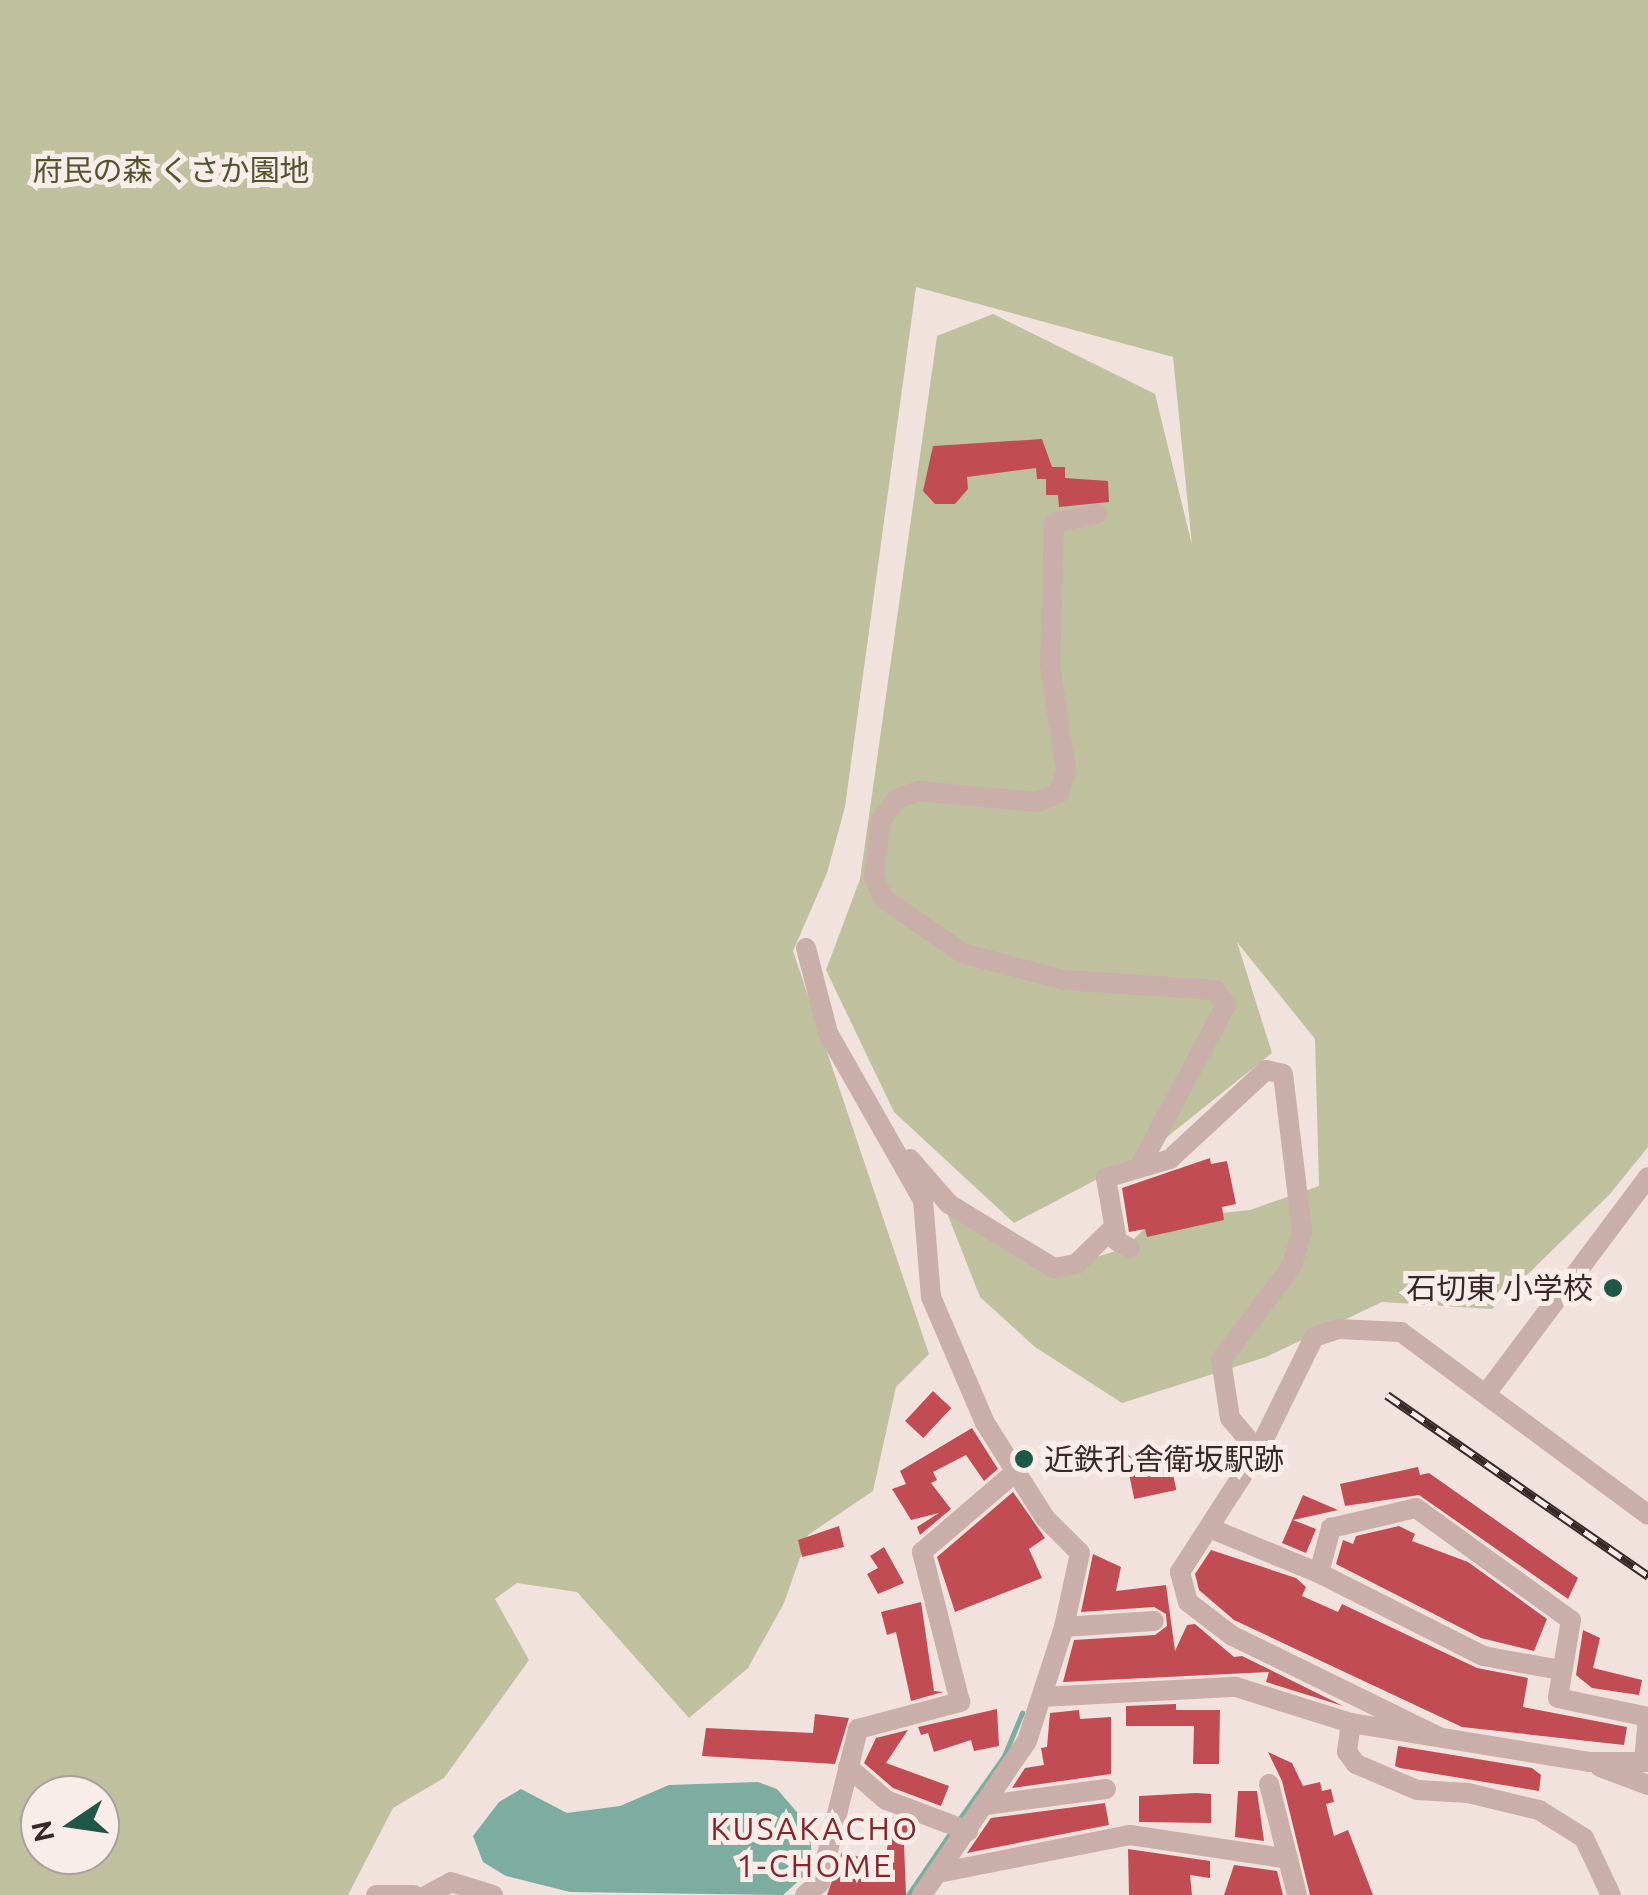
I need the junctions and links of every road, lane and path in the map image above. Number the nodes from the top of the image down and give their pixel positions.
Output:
1 (1097, 514) dead end
2 (806, 948) dead end
3 (876, 1114) junction
4 (1142, 1164) junction
5 (1648, 1177) edge
6 (1114, 1227) junction
7 (1130, 1248) dead end
8 (1488, 1391) junction
9 (1258, 1451) junction
10 (1013, 1474) junction
11 (1648, 1515) edge
12 (1212, 1529) junction
13 (1319, 1573) junction
14 (1154, 1621) dead end
15 (1064, 1627) junction
16 (1560, 1670) junction
17 (1042, 1697) junction
18 (1648, 1718) edge
19 (1351, 1723) junction
20 (1436, 1736) junction
21 (1589, 1762) junction
22 (1646, 1762) edge
23 (847, 1773) junction
24 (1269, 1784) dead end
25 (1648, 1785) edge
26 (1106, 1789) dead end
27 (986, 1805) junction
28 (968, 1831) junction
29 (1288, 1859) junction
30 (938, 1873) junction
31 (376, 1895) edge
32 (414, 1895) edge
33 (427, 1895) edge
34 (492, 1895) edge
35 (805, 1895) edge
36 (922, 1895) edge
37 (1297, 1895) edge
38 (1612, 1895) edge

1 - 4 street
2 - 3 street
3 - 6 street
3 - 10 street
4 - 6 street
4 - 9 street
5 - 8 street
6 - 7 street
8 - 9 street
8 - 11 street
9 - 12 street
10 - 15 street
10 - 23 street
12 - 13 street
12 - 20 street
13 - 16 street
13 - 16 street
14 - 15 street
15 - 17 street
16 - 18 street
17 - 19 street
17 - 27 street
18 - 22 street
19 - 20 street
19 - 38 street
20 - 21 street
21 - 22 street
21 - 25 street
23 - 28 street
23 - 35 street
24 - 29 street
26 - 27 street
27 - 28 street
28 - 30 street
29 - 30 street
29 - 37 street
30 - 36 street
31 - 32 street
33 - 34 street

